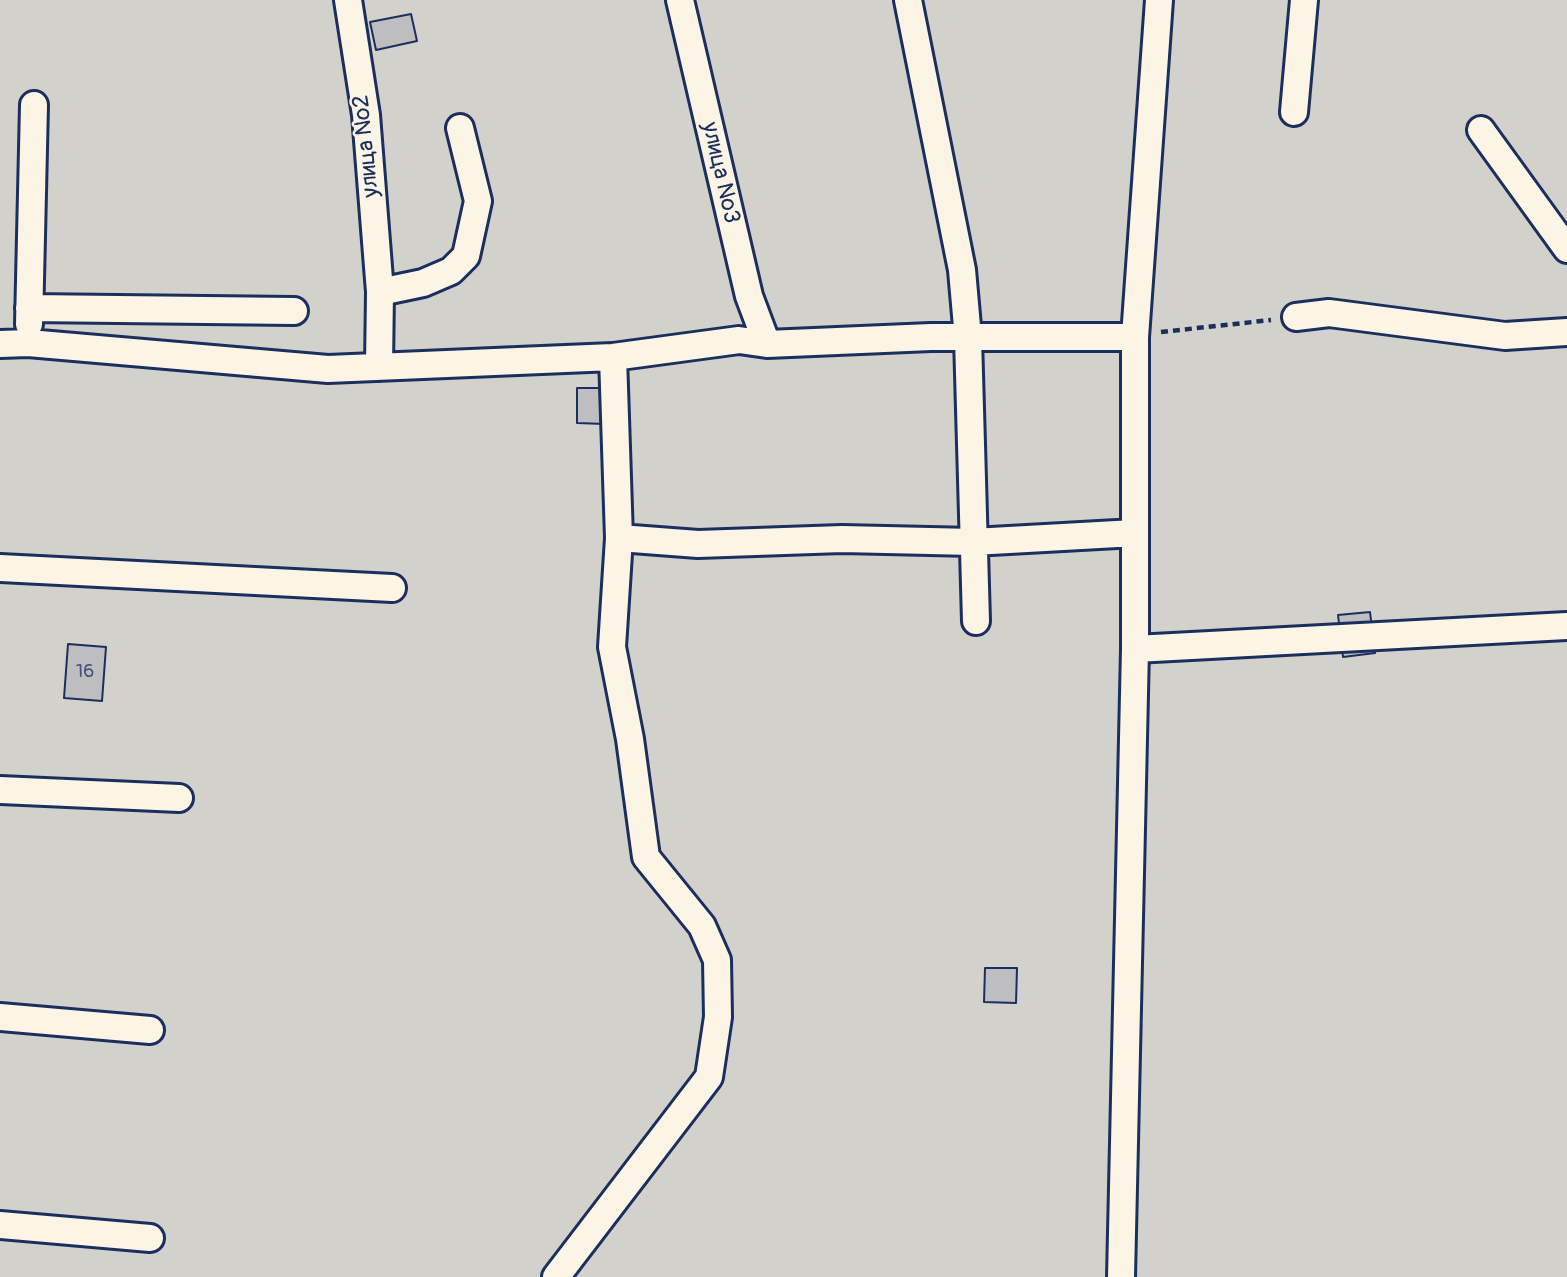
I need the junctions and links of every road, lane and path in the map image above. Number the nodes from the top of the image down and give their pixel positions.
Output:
1 (348, 0) edge
2 (680, 0) edge
3 (908, 0) edge
4 (1159, 0) edge
5 (1304, 0) edge
6 (34, 105) dead end
7 (1294, 112) dead end
8 (460, 128) dead end
9 (1481, 130) dead end
10 (1567, 249) edge
11 (380, 292) junction
12 (29, 308) junction
13 (294, 311) dead end
14 (1296, 317) joint
15 (1169, 330) dead end
16 (1567, 332) edge
17 (1135, 337) junction
18 (968, 338) junction
19 (28, 343) junction
20 (0, 344) edge
21 (767, 344) junction
22 (613, 357) junction
23 (379, 367) junction
24 (1135, 533) junction
25 (619, 538) junction
26 (973, 542) junction
27 (0, 568) edge
28 (392, 589) dead end
29 (976, 621) dead end
30 (1567, 626) edge
31 (1135, 649) junction
32 (0, 790) edge
33 (179, 798) dead end
34 (0, 1017) edge
35 (150, 1030) dead end
36 (0, 1225) edge
37 (150, 1238) dead end
38 (556, 1277) edge
39 (1121, 1277) edge

1 - 11 street, улица №2
2 - 21 street, улица №3
3 - 18 street
4 - 17 street
5 - 7 street
6 - 12 street
8 - 11 street
9 - 10 street
11 - 23 street, улица №2
12 - 13 street
12 - 19 street
14 - 15 path
14 - 16 street
17 - 18 street
17 - 24 street
18 - 21 street
18 - 26 street
19 - 20 street
19 - 23 street
21 - 22 street
22 - 23 street
22 - 25 street
24 - 26 street
24 - 31 street
25 - 26 street
25 - 38 street
26 - 29 street
27 - 28 street
30 - 31 street
31 - 39 street
32 - 33 street
34 - 35 street
36 - 37 street

